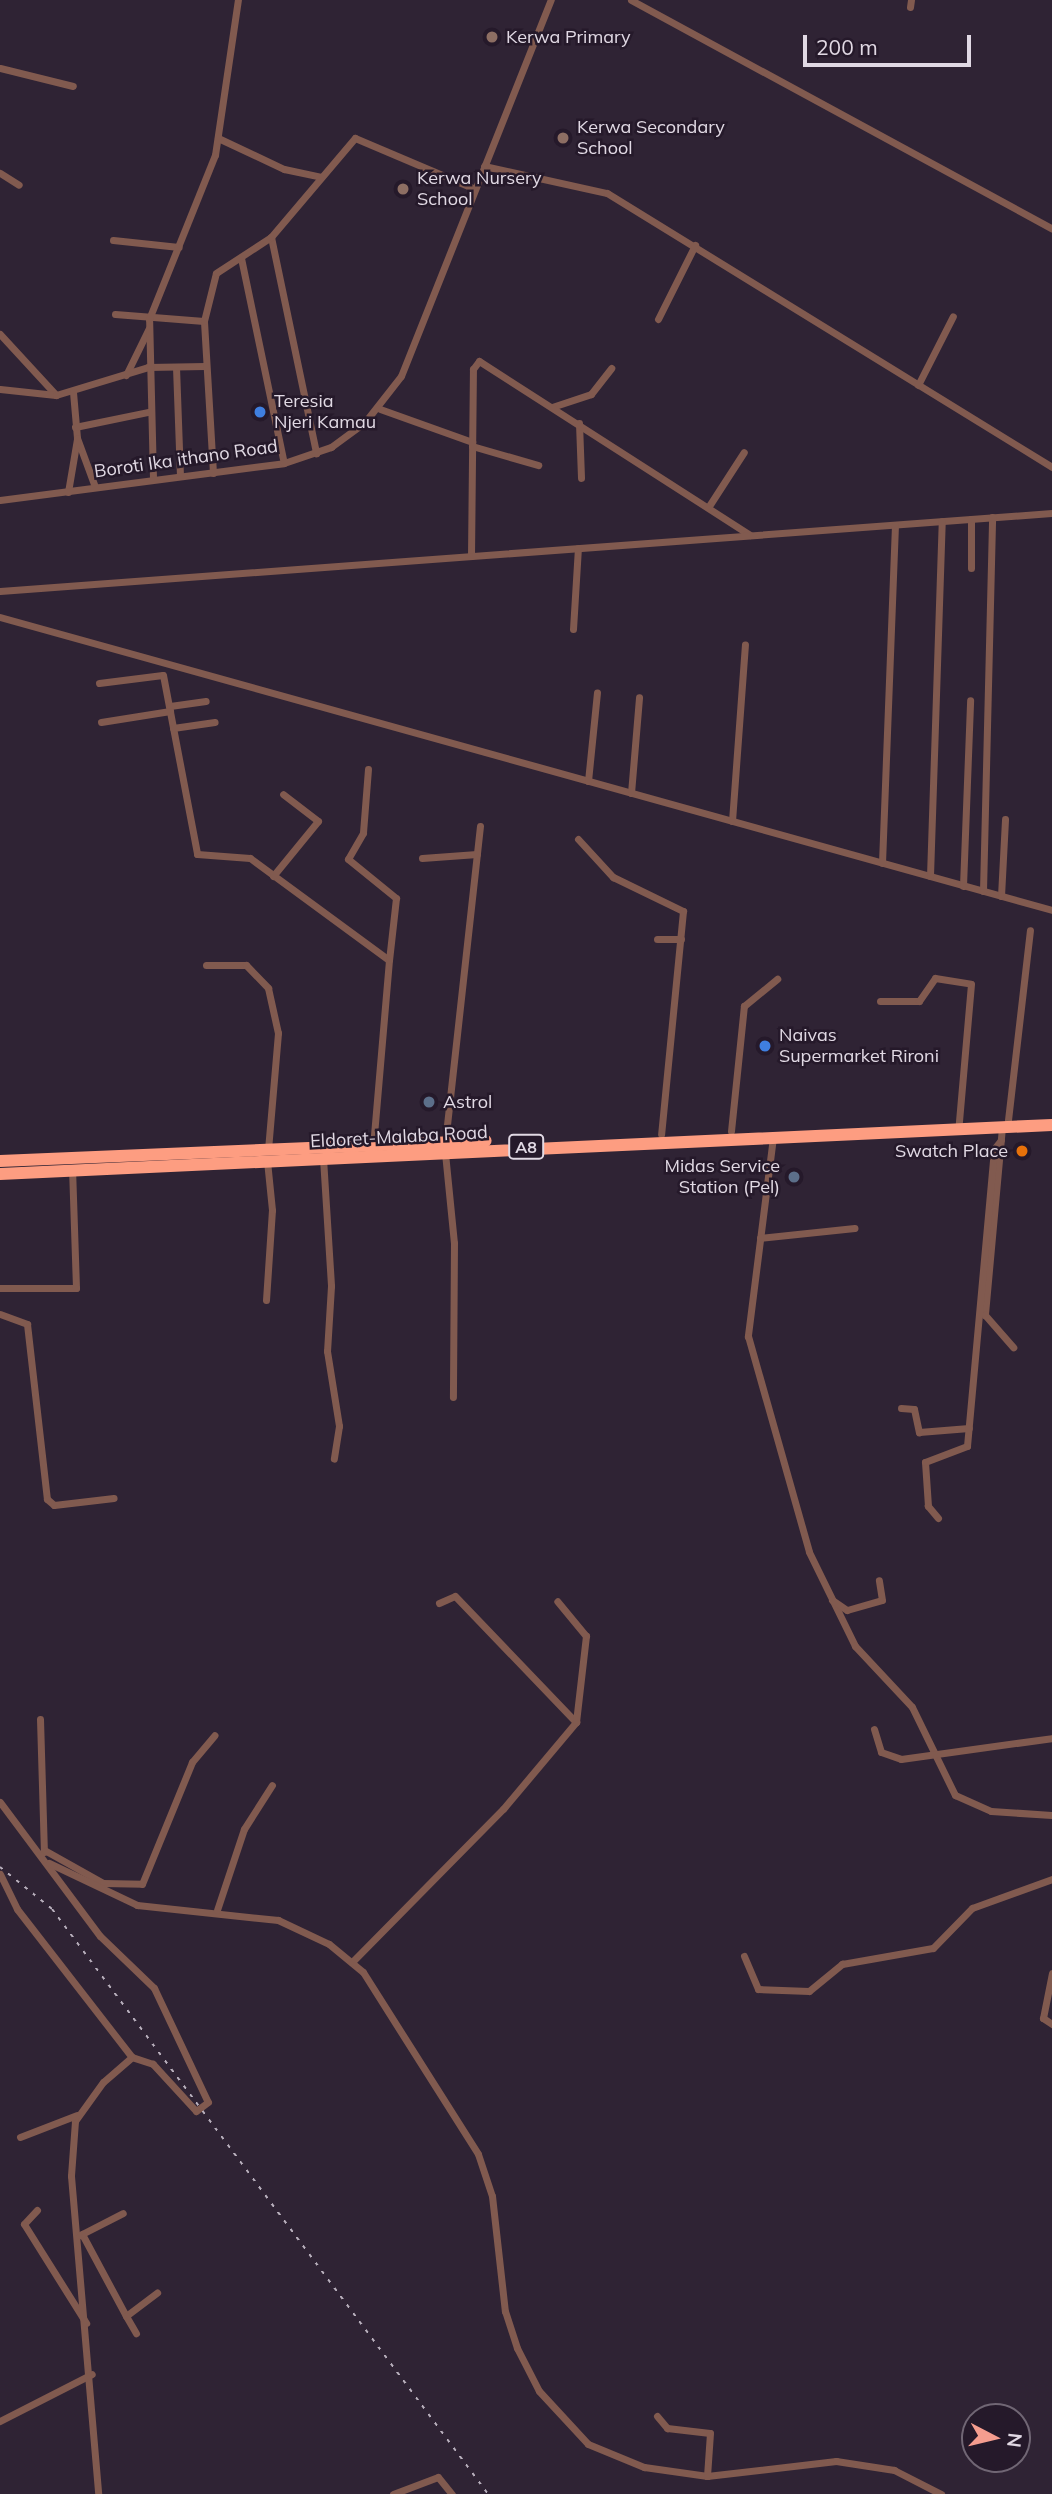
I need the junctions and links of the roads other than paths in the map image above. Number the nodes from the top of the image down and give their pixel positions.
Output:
1 (238, 0) edge
2 (551, 0) edge
3 (631, 0) edge
4 (0, 68) edge
5 (73, 86) dead end
6 (218, 138) junction
7 (484, 166) junction
8 (0, 173) edge
9 (321, 177) junction
10 (19, 185) dead end
11 (473, 188) junction
12 (1052, 229) edge
13 (271, 237) junction
14 (113, 240) dead end
15 (695, 245) junction
16 (179, 247) junction
17 (241, 258) junction
18 (115, 314) dead end
19 (953, 316) dead end
20 (658, 319) dead end
21 (204, 321) junction
22 (149, 323) junction
23 (0, 334) edge
24 (148, 366) junction
25 (205, 366) junction
26 (176, 367) junction
27 (611, 368) dead end
28 (126, 375) junction
29 (918, 385) junction
30 (0, 389) edge
31 (74, 392) junction
32 (56, 395) junction
33 (552, 407) junction
34 (380, 409) junction
35 (148, 412) junction
36 (579, 423) junction
37 (75, 427) junction
38 (78, 438) junction
39 (472, 444) junction
40 (744, 452) dead end
41 (316, 453) junction
42 (284, 463) junction
43 (538, 466) dead end
44 (1052, 467) edge
45 (214, 473) junction
46 (180, 475) junction
47 (153, 478) junction
48 (581, 478) dead end
49 (95, 488) junction
50 (68, 492) junction
51 (0, 500) edge
52 (709, 506) junction
53 (1052, 513) edge
54 (992, 517) junction
55 (971, 519) junction
56 (942, 521) junction
57 (895, 525) junction
58 (751, 535) junction
59 (578, 548) junction
60 (471, 556) junction
61 (971, 568) dead end
62 (0, 591) edge
63 (0, 617) edge
64 (573, 629) dead end
65 (745, 644) dead end
66 (99, 683) dead end
67 (597, 692) dead end
68 (639, 697) dead end
69 (970, 700) dead end
70 (206, 701) dead end
71 (170, 708) junction
72 (102, 722) dead end
73 (215, 722) dead end
74 (173, 728) junction
75 (368, 769) dead end
76 (588, 781) junction
77 (631, 793) junction
78 (283, 794) dead end
79 (1005, 819) dead end
80 (732, 821) junction
81 (480, 826) dead end
82 (578, 839) dead end
83 (478, 854) junction
84 (422, 858) dead end
85 (882, 863) junction
86 (273, 876) junction
87 (930, 876) junction
88 (963, 886) junction
89 (983, 891) junction
90 (1001, 896) junction
91 (1052, 910) edge
92 (1030, 930) dead end
93 (657, 939) dead end
94 (681, 939) junction
95 (389, 960) junction
96 (206, 965) dead end
97 (777, 979) dead end
98 (880, 1001) dead end
99 (1052, 1118) edge
100 (959, 1122) junction
101 (1052, 1125) edge
102 (1004, 1129) junction
103 (731, 1131) junction
104 (661, 1134) junction
105 (773, 1136) junction
106 (373, 1146) junction
107 (445, 1147) junction
108 (268, 1156) junction
109 (323, 1158) junction
110 (0, 1161) edge
111 (72, 1168) junction
112 (0, 1174) edge
113 (854, 1228) dead end
114 (760, 1238) junction
115 (0, 1288) edge
116 (266, 1300) dead end
117 (0, 1314) edge
118 (1013, 1347) dead end
119 (453, 1398) dead end
120 (901, 1408) dead end
121 (969, 1428) junction
122 (334, 1459) dead end
123 (114, 1499) dead end
124 (938, 1518) dead end
125 (879, 1580) dead end
126 (829, 1597) junction
127 (557, 1601) dead end
128 (439, 1603) dead end
129 (40, 1719) dead end
130 (576, 1722) junction
131 (874, 1730) dead end
132 (215, 1735) dead end
133 (1052, 1738) edge
134 (933, 1752) junction
135 (272, 1785) dead end
136 (0, 1802) edge
137 (1052, 1815) edge
138 (45, 1852) junction
139 (49, 1863) junction
140 (0, 1874) edge
141 (1052, 1879) edge
142 (217, 1910) junction
143 (744, 1956) dead end
144 (352, 1962) junction
145 (1052, 1973) edge
146 (1052, 2024) edge
147 (132, 2057) junction
148 (78, 2115) junction
149 (20, 2137) dead end
150 (37, 2210) dead end
151 (123, 2213) dead end
152 (79, 2235) junction
153 (157, 2292) dead end
154 (126, 2316) junction
155 (86, 2324) junction
156 (135, 2333) dead end
157 (92, 2374) junction
158 (657, 2416) dead end
159 (0, 2421) edge
160 (706, 2476) junction
161 (98, 2494) edge
162 (393, 2494) edge
163 (452, 2494) edge
164 (941, 2494) edge

1 - 6 street
2 - 7 street, Boroti Ika ithano Road
3 - 12 street
4 - 5 street
6 - 9 street
6 - 16 street
7 - 11 street, Boroti Ika ithano Road
7 - 15 street
8 - 10 street
9 - 11 street
9 - 13 street
11 - 34 street, Boroti Ika ithano Road
13 - 17 street
13 - 41 street
14 - 16 street
15 - 20 street
15 - 29 street
16 - 22 street
17 - 21 street
17 - 42 street
18 - 22 street
19 - 29 street
21 - 22 street
21 - 25 street
22 - 24 street
22 - 28 street
23 - 32 street
24 - 26 street
24 - 28 street
24 - 35 street
25 - 26 street
25 - 45 street
26 - 46 street
27 - 33 street
28 - 31 street
29 - 44 street
30 - 32 street
31 - 32 street
31 - 37 street
33 - 36 street
33 - 39 street
34 - 39 street
34 - 41 street, Boroti Ika ithano Road
35 - 37 street
35 - 47 street
36 - 48 street
36 - 52 street
37 - 38 street
38 - 49 street
38 - 50 street
39 - 43 street
39 - 60 street
40 - 52 street
41 - 42 street, Boroti Ika ithano Road
42 - 45 street, Boroti Ika ithano Road
45 - 46 street, Boroti Ika ithano Road
46 - 47 street, Boroti Ika ithano Road
47 - 49 street, Boroti Ika ithano Road
49 - 50 street, Boroti Ika ithano Road
50 - 51 street, Boroti Ika ithano Road
52 - 58 street
53 - 54 street
54 - 55 street
54 - 89 street
55 - 56 street
55 - 61 street
56 - 57 street
56 - 87 street
57 - 58 street
57 - 85 street
58 - 59 street
59 - 60 street
59 - 64 street
60 - 62 street
63 - 76 street
65 - 80 street
66 - 71 street
67 - 76 street
68 - 77 street
69 - 88 street
70 - 71 street
71 - 72 street
71 - 74 street
73 - 74 street
74 - 86 street
75 - 95 street
76 - 77 street
77 - 80 street
78 - 86 street
79 - 90 street
80 - 85 street
81 - 83 street
82 - 94 street
83 - 84 street
83 - 107 street
85 - 87 street
86 - 95 street
87 - 88 street
88 - 89 street
89 - 90 street
90 - 91 street
92 - 102 street
93 - 94 street
94 - 104 street
95 - 106 street
96 - 108 street
97 - 103 street
98 - 100 street
99 - 102 highway, Eldoret-Malaba Road / A8
100 - 102 highway, Eldoret-Malaba Road / A8
100 - 103 highway, Eldoret-Malaba Road / A8
101 - 102 highway, Eldoret-Malaba Road / A8
102 - 105 highway, Eldoret-Malaba Road / A8
102 - 118 street
102 - 121 street
103 - 104 highway, Eldoret-Malaba Road / A8
104 - 107 highway, Eldoret-Malaba Road / A8
105 - 107 highway, Eldoret-Malaba Road / A8
105 - 114 street
106 - 107 highway, Eldoret-Malaba Road / A8
106 - 108 highway, Eldoret-Malaba Road / A8
107 - 109 highway, Eldoret-Malaba Road / A8
107 - 119 street
108 - 109 highway, Eldoret-Malaba Road / A8
108 - 110 highway, Eldoret-Malaba Road / A8
108 - 111 highway, Eldoret-Malaba Road / A8
108 - 116 street
109 - 122 street
111 - 112 highway, Eldoret-Malaba Road / A8
111 - 115 street
113 - 114 street
114 - 126 street
117 - 123 street
120 - 121 street
121 - 124 street
125 - 126 street
126 - 134 street
127 - 130 street
128 - 130 street
129 - 138 street
130 - 144 street
131 - 134 street
132 - 138 street
133 - 134 street
134 - 137 street
135 - 142 street
136 - 138 street
138 - 139 street
139 - 142 street
139 - 147 street
140 - 147 street
141 - 143 street
142 - 144 street
144 - 160 street
145 - 146 street
147 - 148 street
148 - 149 street
148 - 152 street
150 - 155 street
151 - 152 street
152 - 154 street
152 - 155 street
153 - 154 street
154 - 156 street
155 - 157 street
157 - 159 street
157 - 161 street
158 - 160 street
160 - 164 street
162 - 163 street

